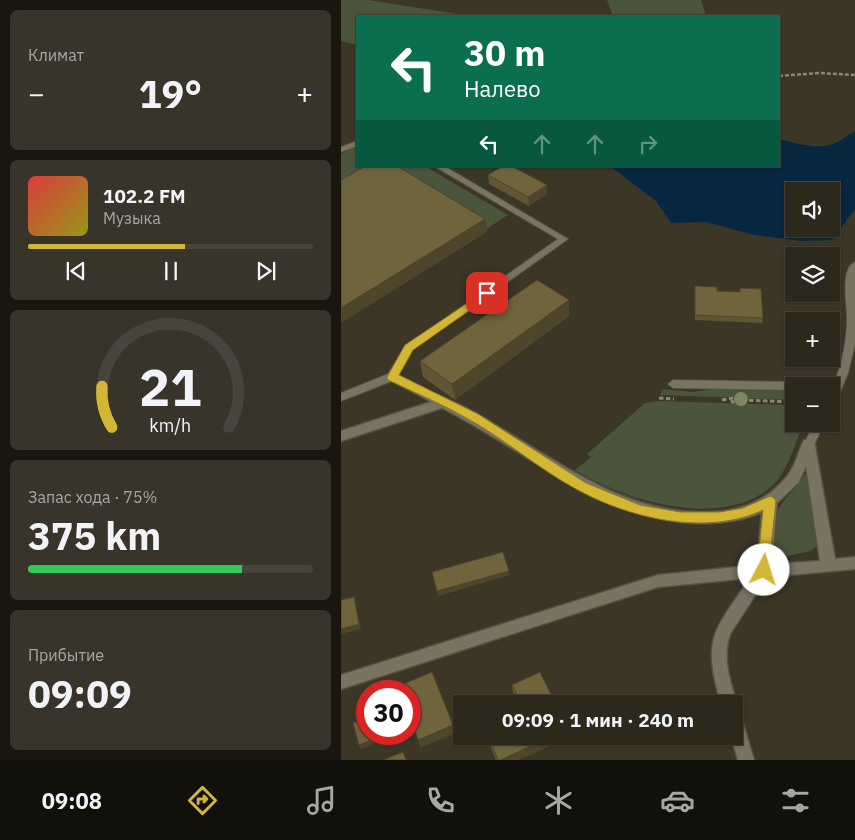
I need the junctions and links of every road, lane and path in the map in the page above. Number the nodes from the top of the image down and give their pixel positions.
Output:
1 (855, 75) edge
2 (780, 76) edge
3 (356, 143) edge
4 (341, 150) edge
5 (440, 167) edge
6 (855, 265) edge
7 (853, 347) edge
8 (392, 377) junction
9 (839, 377) edge
10 (673, 384) dead end
11 (785, 386) edge
12 (341, 397) edge
13 (742, 400) dead end
14 (785, 402) edge
15 (443, 403) junction
16 (815, 432) edge
17 (341, 436) edge
18 (809, 444) junction
19 (770, 501) junction
20 (855, 564) edge
21 (828, 567) junction
22 (764, 570) junction
23 (341, 682) edge
24 (726, 695) edge
25 (742, 745) edge
26 (746, 760) edge

1 - 2 path
3 - 4 lane
5 - 8 lane
6 - 7 lane
7 - 9 lane
8 - 12 lane
8 - 15 lane
10 - 11 lane
13 - 14 path
15 - 17 street
15 - 19 street
16 - 18 lane
18 - 19 street
18 - 21 street
19 - 22 street
20 - 21 street
21 - 22 street
22 - 23 street
22 - 24 street
25 - 26 street

